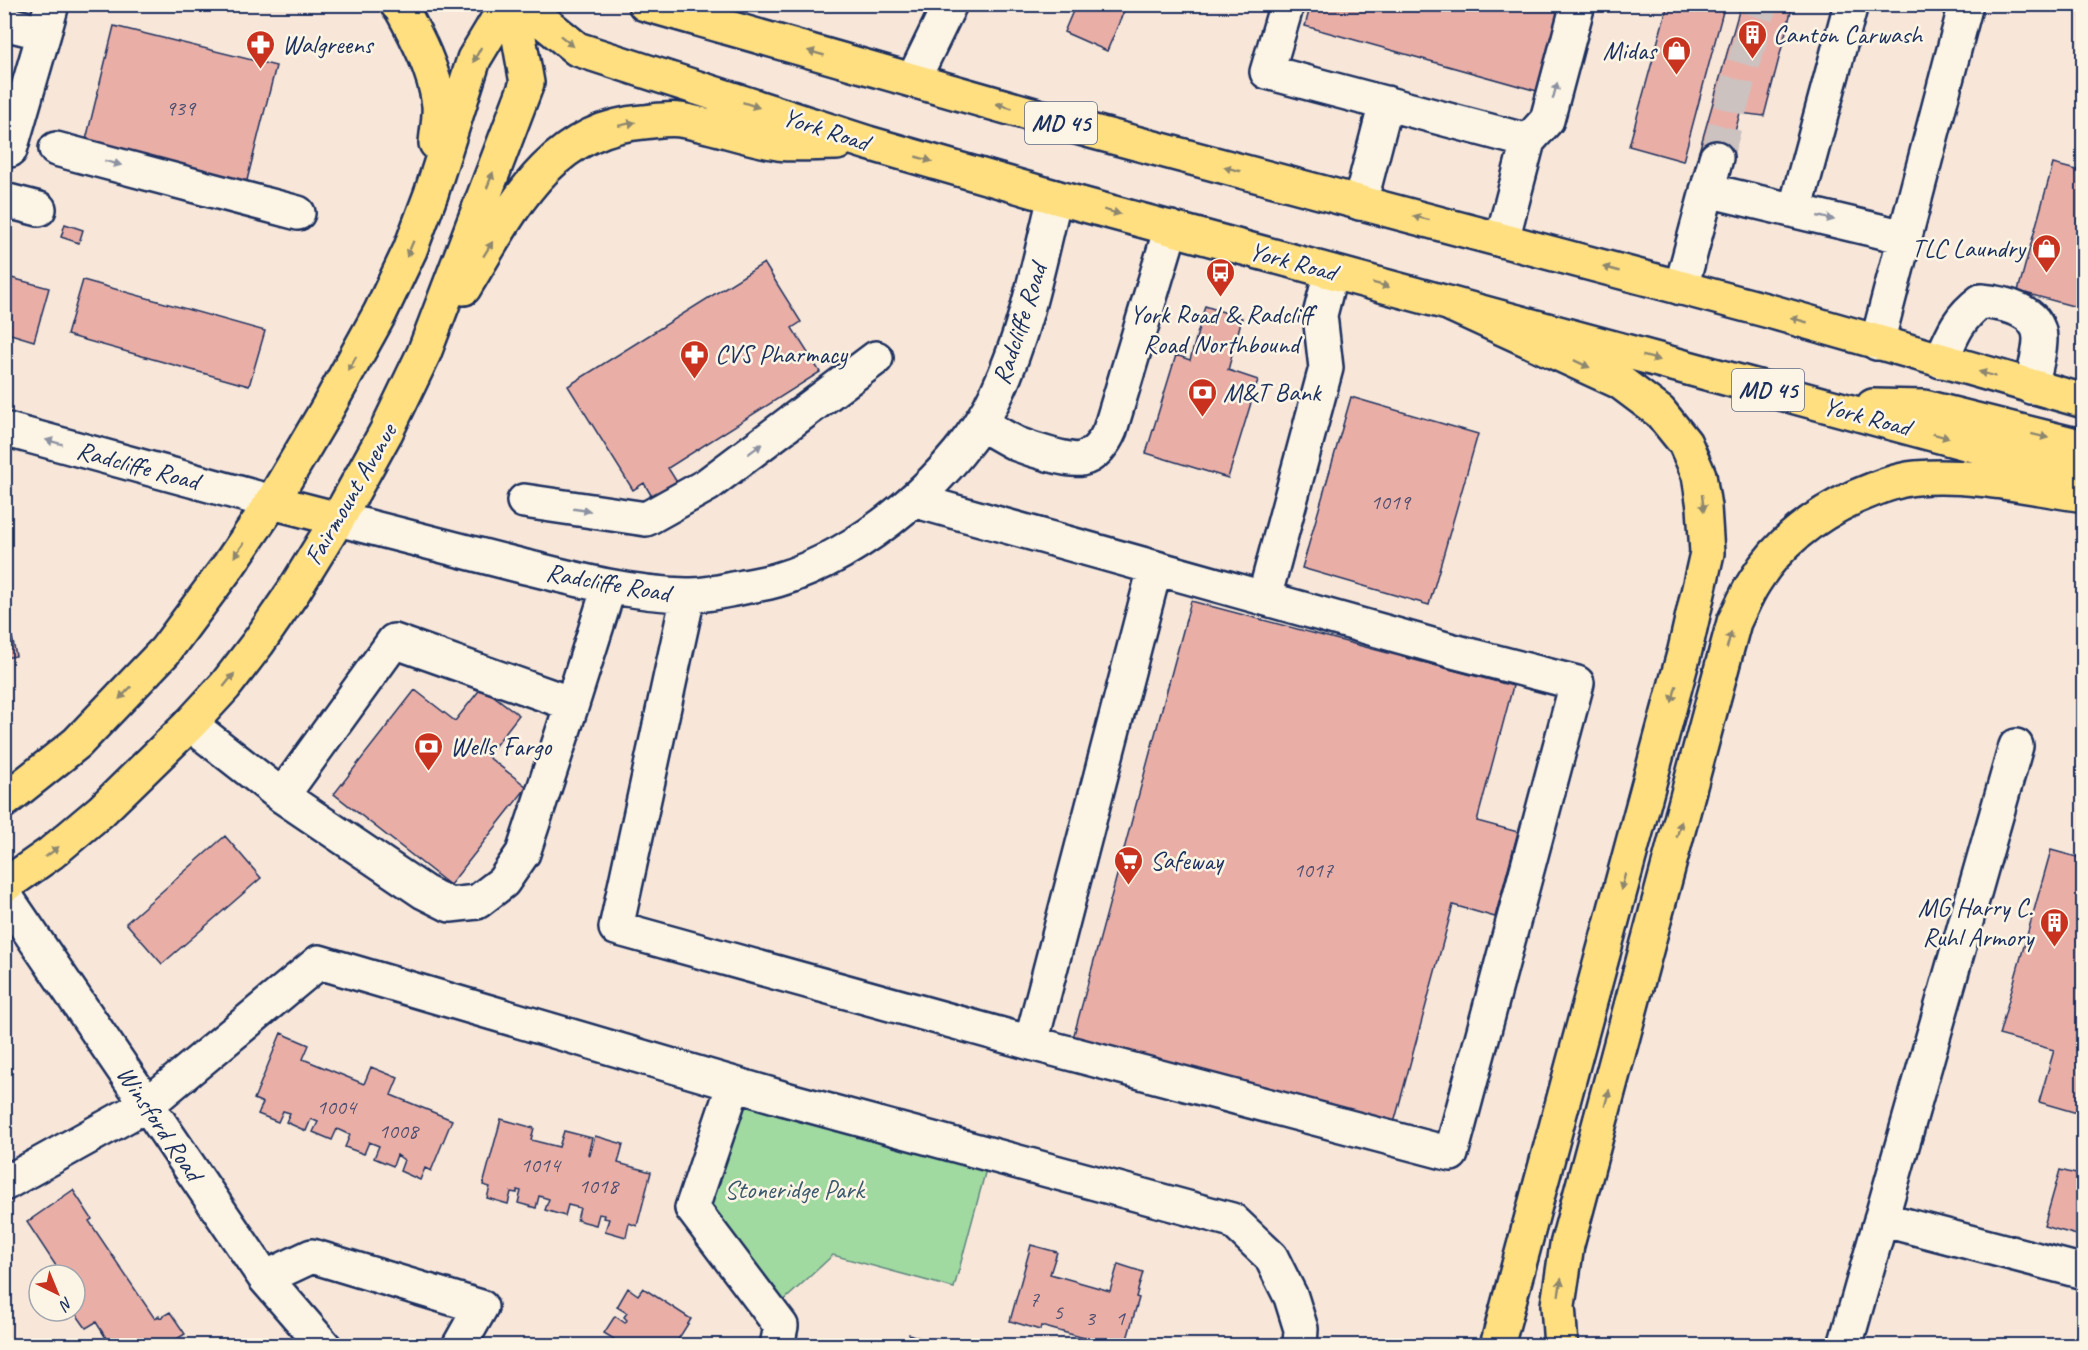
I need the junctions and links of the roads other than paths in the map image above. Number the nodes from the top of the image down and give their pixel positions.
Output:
1 (398, 4) edge
2 (507, 4) edge
3 (513, 4) edge
4 (522, 4) edge
5 (645, 4) edge
6 (950, 4) edge
7 (1287, 4) edge
8 (1578, 4) edge
9 (1851, 4) edge
10 (1966, 4) edge
11 (48, 19) edge
12 (4, 23) edge
13 (913, 80) junction
14 (1386, 103) junction
15 (1528, 141) junction
16 (868, 142) junction
17 (4, 148) edge
18 (56, 148) dead end
19 (1716, 158) tunnel mouth
20 (1707, 190) junction
21 (431, 194) junction
22 (1055, 196) junction
23 (4, 200) edge
24 (1360, 203) junction
25 (39, 209) dead end
26 (1794, 211) junction
27 (298, 213) dead end
28 (1171, 228) junction
29 (1905, 237) junction
30 (1502, 240) junction
31 (1331, 272) junction
32 (1681, 288) junction
33 (1452, 305) junction
34 (1877, 343) junction
35 (424, 353) junction
36 (876, 358) dead end
37 (1941, 361) junction
38 (2031, 387) junction
39 (2084, 401) edge
40 (1838, 409) junction
41 (980, 423) junction
42 (4, 429) edge
43 (2084, 447) edge
44 (2084, 475) edge
45 (2084, 495) edge
46 (913, 500) junction
47 (524, 501) dead end
48 (272, 502) junction
49 (338, 519) junction
50 (1155, 568) junction
51 (609, 587) junction
52 (688, 596) junction
53 (1264, 598) junction
54 (572, 704) junction
55 (190, 724) junction
56 (2016, 746) dead end
57 (282, 796) junction
58 (4, 801) edge
59 (4, 886) edge
60 (4, 894) edge
61 (1031, 1043) junction
62 (734, 1084) junction
63 (148, 1104) junction
64 (4, 1184) edge
65 (1881, 1219) junction
66 (2084, 1272) edge
67 (265, 1278) junction
68 (324, 1346) edge
69 (459, 1346) edge
70 (777, 1346) edge
71 (1300, 1346) edge
72 (1497, 1346) edge
73 (1561, 1346) edge
74 (1845, 1346) edge

1 - 21 main road
2 -> 21 main road
35 -> 3 main road, Fairmount Avenue
4 -> 16 main road, York Road / MD 45
13 -> 5 main road, MD 45
6 - 13 street
7 - 14 street
15 -> 8 street
9 - 26 street
10 - 29 street
11 - 12 street
11 - 17 street
24 -> 13 main road, MD 45
14 - 15 street
14 - 24 street
15 - 30 street
16 -> 22 main road, York Road / MD 45
35 -> 16 main road
18 -> 27 street
19 - 20 street
20 - 26 street
20 - 32 street
21 -> 48 main road
22 -> 28 main road, York Road / MD 45
22 - 41 street, Radcliffe Road
23 - 25 street
30 -> 24 main road, MD 45
26 -> 29 street
28 - 31 main road, York Road / MD 45
28 - 41 street
29 - 34 street
32 -> 30 main road, MD 45
31 -> 33 main road, York Road / MD 45
31 - 53 street
34 -> 32 main road, MD 45
33 -> 40 main road, York Road / MD 45
33 -> 72 main road
34 - 37 main road, MD 45
35 - 49 main road, Fairmount Avenue
47 -> 36 street
38 -> 37 main road, MD 45
37 - 38 street
38 - 39 main road, MD 45
40 -> 43 main road
40 -> 44 main road, York Road / MD 45
41 - 46 street, Radcliffe Road
48 -> 42 street, Radcliffe Road
73 -> 45 main road
46 - 50 street
46 - 52 street, Radcliffe Road
48 - 49 main road
48 -> 58 main road
49 - 51 street, Radcliffe Road
55 -> 49 main road, Fairmount Avenue
50 - 53 street
50 - 61 street
51 - 52 street, Radcliffe Road
51 - 54 street
52 - 61 street
53 - 61 street
54 - 57 street
54 - 57 street
55 - 57 street
59 -> 55 main road, Fairmount Avenue
56 - 65 street
60 - 63 street, Winsford Road
62 - 63 street
62 - 70 street
62 - 71 street
63 - 64 street
63 - 67 street, Winsford Road
65 - 66 street
65 - 74 street
67 - 68 street, Winsford Road
67 - 69 street

